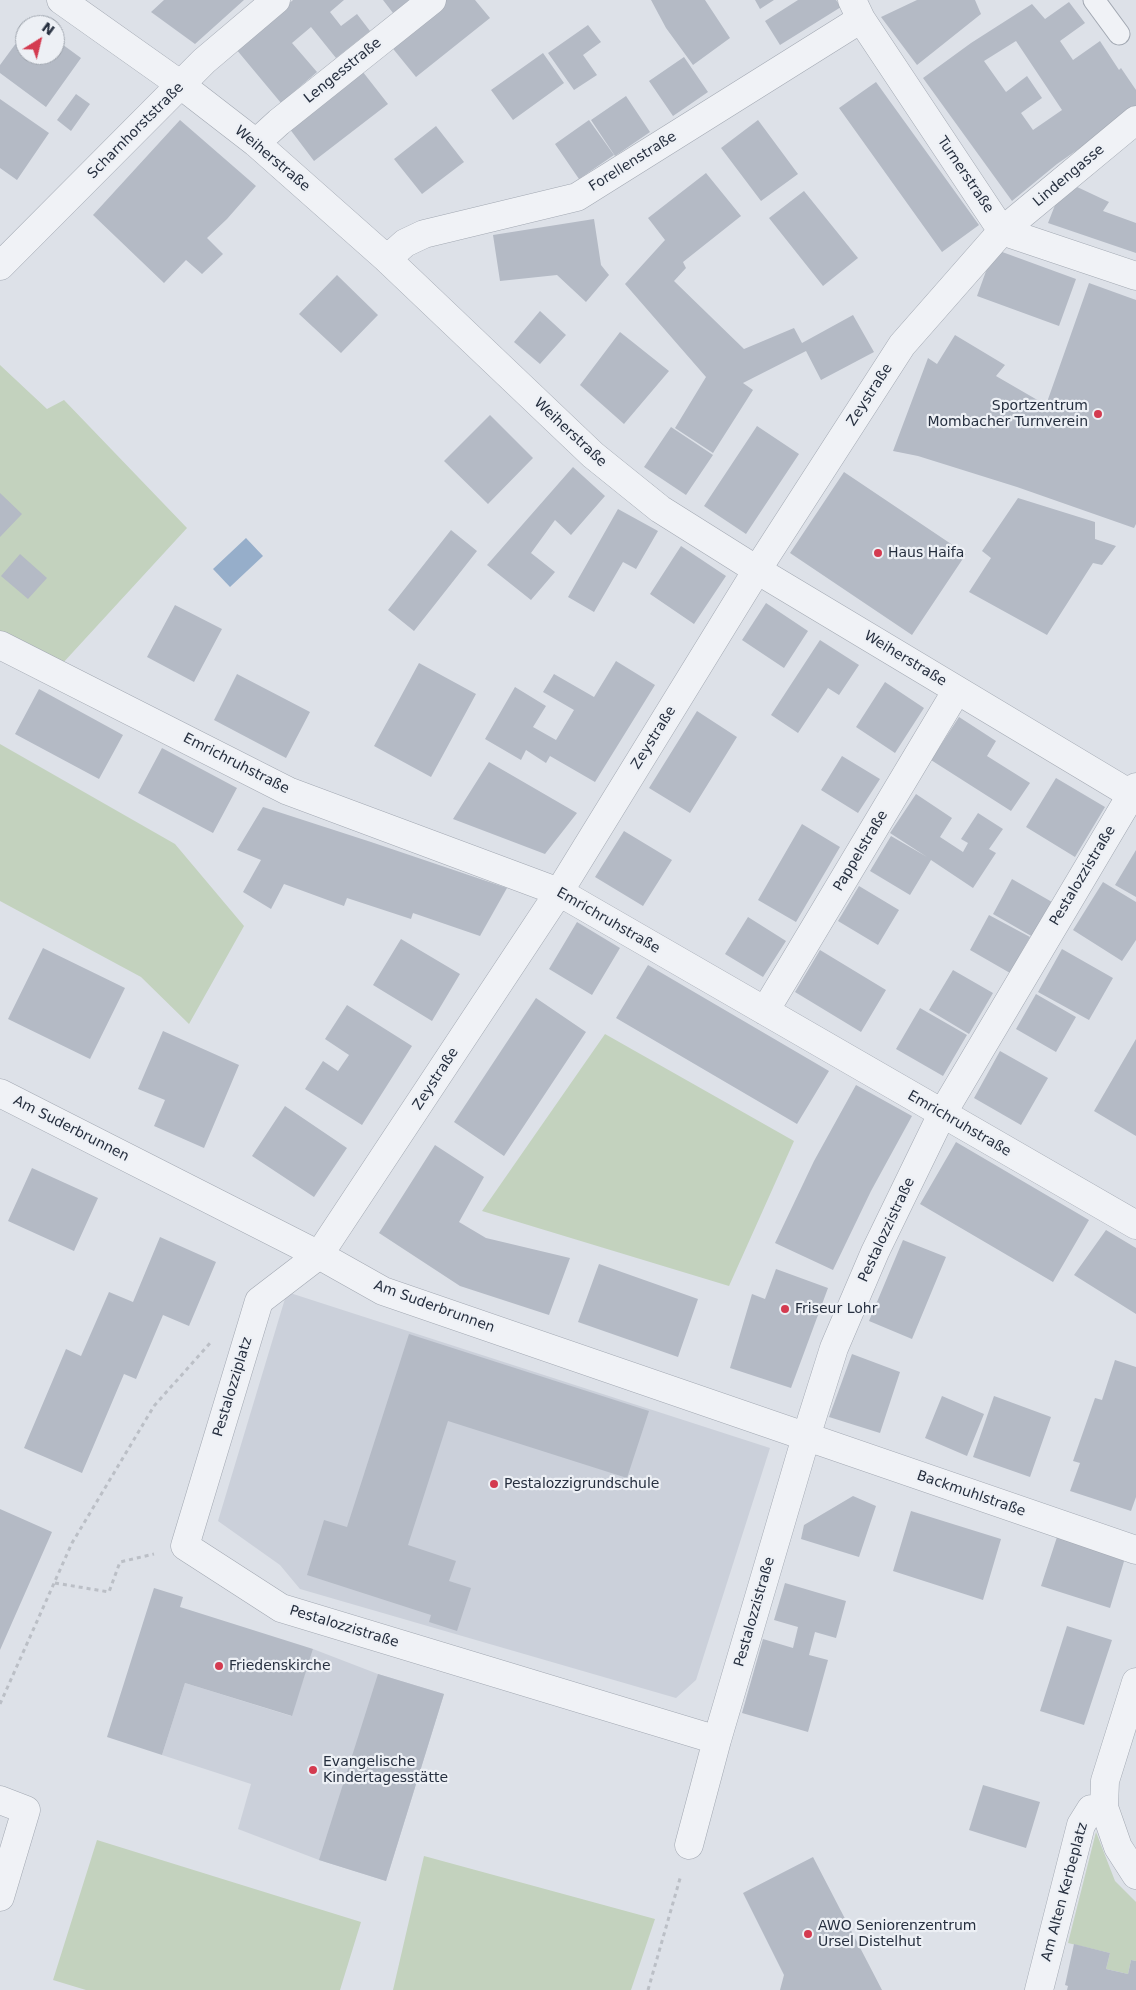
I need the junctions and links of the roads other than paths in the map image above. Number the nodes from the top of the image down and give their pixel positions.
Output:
1 (61, 0) edge
2 (276, 0) edge
3 (432, 0) edge
4 (1094, 0) edge
5 (856, 10) edge
6 (1118, 34) dead end
7 (181, 85) junction
8 (1136, 120) edge
9 (256, 143) junction
10 (1002, 231) junction
11 (387, 260) junction
12 (0, 266) edge
13 (1136, 276) edge
14 (757, 570) junction
15 (0, 645) edge
16 (957, 690) junction
17 (1134, 791) edge
18 (559, 892) junction
19 (765, 1011) junction
20 (0, 1093) edge
21 (942, 1114) junction
22 (1136, 1225) edge
23 (319, 1255) junction
24 (806, 1437) junction
25 (185, 1546) joint
26 (1136, 1550) edge
27 (1136, 1682) edge
28 (717, 1740) junction
29 (0, 1800) edge
30 (1104, 1807) junction
31 (689, 1845) road end
32 (1136, 1875) edge
33 (0, 1897) edge
34 (1039, 1990) edge

1 - 7 street, Weiherstraße
2 - 7 street, Scharnhorststraße
3 - 9 street, Lengesstraße
4 - 6 lane
5 - 10 street, Turnerstraße
5 - 11 street, Forellenstraße
7 - 9 street, Weiherstraße
7 - 12 street, Scharnhorststraße
8 - 10 street, Lindengasse
9 - 11 street, Weiherstraße
10 - 13 street
10 - 14 street, Zeystraße
11 - 14 street, Weiherstraße
14 - 16 street, Weiherstraße
14 - 18 street, Zeystraße
15 - 18 street, Emrichruhstraße
16 - 17 street, Weiherstraße
16 - 19 street, Pappelstraße
17 - 21 street, Pestalozzistraße
18 - 19 street, Emrichruhstraße
18 - 23 street, Zeystraße
19 - 21 street, Emrichruhstraße
20 - 23 street, Am Suderbrunnen
21 - 22 street, Emrichruhstraße
21 - 24 street, Pestalozzistraße
23 - 24 street, Am Suderbrunnen
23 - 25 street, Pestalozziplatz
24 - 26 street, Backmuhlstraße
24 - 28 street, Pestalozzistraße
25 - 28 street, Pestalozzistraße
27 - 30 street
28 - 31 street, Pestalozzistraße
29 - 33 street
30 - 32 street
30 - 34 street, Am Alten Kerbeplatz

